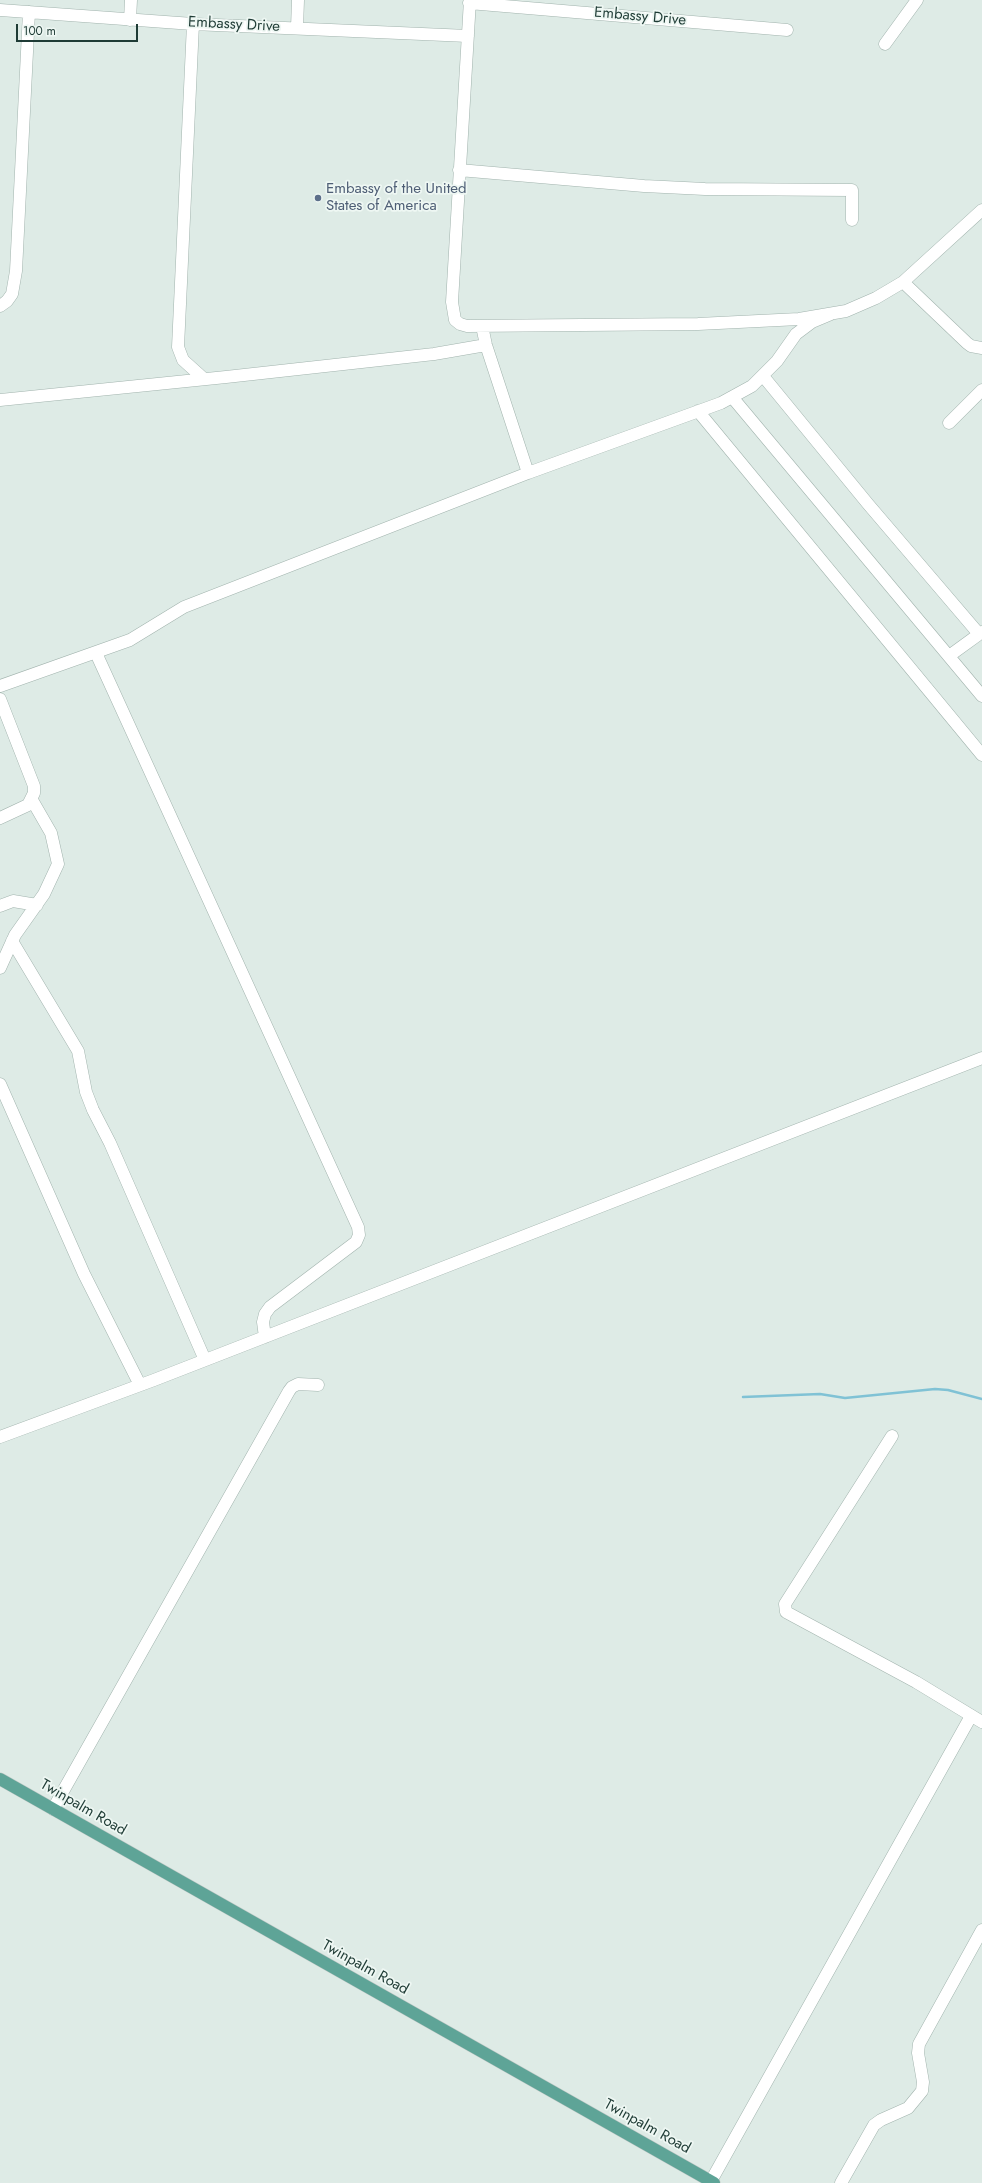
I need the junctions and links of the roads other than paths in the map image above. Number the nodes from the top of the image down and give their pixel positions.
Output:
1 (131, 0) edge
2 (298, 0) edge
3 (917, 0) edge
4 (469, 2) edge
5 (0, 10) edge
6 (30, 12) junction
7 (130, 20) junction
8 (193, 24) junction
9 (297, 28) junction
10 (787, 30) dead end
11 (468, 36) junction
12 (885, 44) dead end
13 (459, 170) junction
14 (982, 210) edge
15 (852, 220) dead end
16 (903, 282) junction
17 (0, 306) edge
18 (831, 314) junction
19 (783, 320) junction
20 (482, 326) junction
21 (793, 339) junction
22 (486, 345) junction
23 (982, 348) edge
24 (763, 376) junction
25 (202, 378) junction
26 (982, 390) edge
27 (732, 397) junction
28 (0, 400) edge
29 (698, 411) junction
30 (949, 423) dead end
31 (528, 473) junction
32 (981, 633) edge
33 (96, 653) junction
34 (949, 656) junction
35 (0, 686) edge
36 (982, 696) edge
37 (0, 699) edge
38 (982, 755) edge
39 (32, 800) junction
40 (0, 818) edge
41 (37, 905) junction
42 (0, 906) edge
43 (12, 941) junction
44 (0, 968) edge
45 (982, 1058) edge
46 (0, 1084) edge
47 (265, 1336) junction
48 (205, 1360) junction
49 (140, 1385) junction
50 (318, 1385) dead end
51 (892, 1436) dead end
52 (0, 1437) edge
53 (971, 1716) junction
54 (982, 1722) edge
55 (0, 1779) edge
56 (53, 1809) junction
57 (982, 1930) edge
58 (713, 2182) edge
59 (841, 2183) edge

1 - 7 street
2 - 9 street
3 - 12 street
4 - 10 street, Embassy Drive
4 - 11 street
5 - 6 street, Embassy Drive
6 - 7 street, Embassy Drive
6 - 17 street
7 - 8 street, Embassy Drive
8 - 9 street, Embassy Drive
8 - 25 street
9 - 11 street, Embassy Drive
11 - 13 street
13 - 15 street
13 - 20 street
14 - 16 street
16 - 18 street
16 - 23 street
18 - 19 street
18 - 21 street
19 - 20 street
19 - 21 street
20 - 22 street
21 - 24 street
22 - 25 street
22 - 31 street
24 - 27 street
24 - 32 street
25 - 28 street
26 - 30 street
27 - 29 street
27 - 34 street
29 - 31 street
29 - 38 street
31 - 33 street
32 - 34 street
33 - 35 street
33 - 47 street
34 - 36 street
37 - 39 street
39 - 40 street
39 - 41 street
41 - 42 street
41 - 43 street
43 - 44 street
43 - 48 street
45 - 47 street
46 - 49 street
47 - 48 street
48 - 49 street
49 - 52 street
50 - 56 street
51 - 53 street
53 - 54 street
53 - 58 street
55 - 56 main road, Twinpalm Road
56 - 58 main road, Twinpalm Road
57 - 59 street

